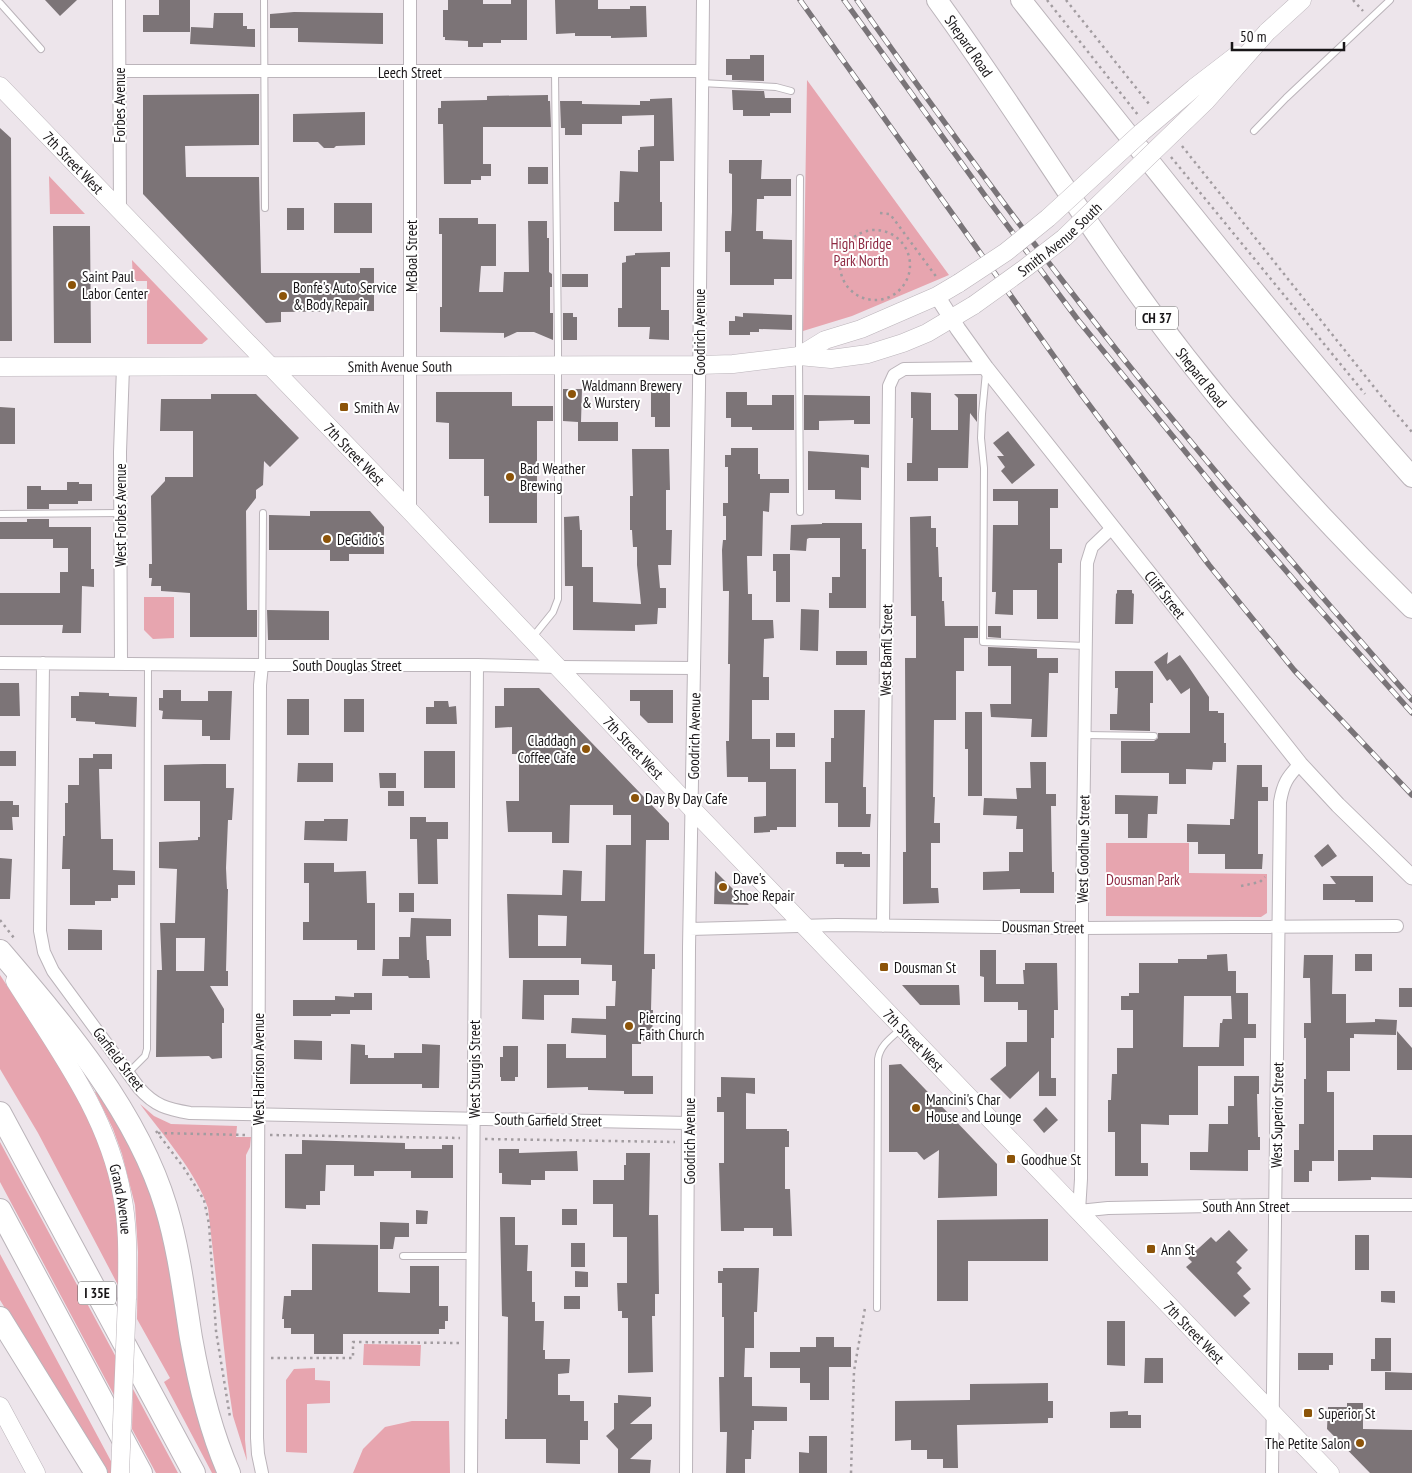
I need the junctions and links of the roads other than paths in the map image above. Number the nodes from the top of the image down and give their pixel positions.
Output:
1 (119, 0) edge
2 (264, 0) edge
3 (410, 0) edge
4 (703, 0) edge
5 (937, 0) edge
6 (1021, 0) edge
7 (1302, 0) edge
8 (1390, 0) edge
9 (0, 3) edge
10 (1267, 32) junction
11 (41, 49) dead end
12 (119, 71) junction
13 (264, 71) junction
14 (410, 72) junction
15 (555, 72) junction
16 (701, 77) junction
17 (0, 86) edge
18 (791, 91) dead end
19 (1254, 131) dead end
20 (800, 178) dead end
21 (265, 208) dead end
22 (120, 211) junction
23 (938, 289) junction
24 (951, 319) junction
25 (798, 356) junction
26 (699, 365) junction
27 (268, 366) junction
28 (558, 366) junction
29 (0, 367) edge
30 (123, 367) junction
31 (411, 367) junction
32 (986, 368) junction
33 (1412, 477) edge
34 (410, 511) junction
35 (800, 512) dead end
36 (120, 513) junction
37 (263, 513) dead end
38 (0, 514) edge
39 (1113, 527) junction
40 (1412, 608) edge
41 (532, 638) junction
42 (1086, 646) junction
43 (0, 663) edge
44 (43, 663) junction
45 (121, 664) junction
46 (148, 664) junction
47 (477, 664) junction
48 (262, 665) junction
49 (559, 667) junction
50 (694, 668) junction
51 (1085, 735) junction
52 (1154, 736) dead end
53 (1300, 764) junction
54 (693, 810) junction
55 (1412, 877) edge
56 (804, 926) junction
57 (883, 926) junction
58 (1397, 926) dead end
59 (1279, 927) junction
60 (1083, 928) junction
61 (690, 929) junction
62 (0, 952) edge
63 (0, 956) edge
64 (903, 1028) junction
65 (128, 1073) junction
66 (0, 1113) edge
67 (258, 1114) junction
68 (474, 1119) junction
69 (689, 1123) junction
70 (1412, 1205) edge
71 (1276, 1206) junction
72 (0, 1210) edge
73 (1079, 1211) junction
74 (403, 1256) dead end
75 (472, 1256) junction
76 (877, 1308) dead end
77 (0, 1318) edge
78 (0, 1406) edge
79 (1273, 1414) junction
80 (36, 1473) edge
81 (96, 1473) edge
82 (120, 1473) edge
83 (142, 1473) edge
84 (194, 1473) edge
85 (229, 1473) edge
86 (262, 1473) edge
87 (471, 1473) edge
88 (686, 1473) edge
89 (1272, 1473) edge
90 (1330, 1473) edge

1 - 12 street, Forbes Avenue
2 - 13 lane
3 - 14 street, McBoal Street
4 - 16 street, Goodrich Avenue
5 - 40 highway, Shepard Road / CH 37
6 - 33 highway
7 - 10 main road, Smith Avenue South
8 - 19 lane
9 - 11 lane
10 - 23 main road, Smith Avenue South, bridge
10 - 24 main road, Smith Avenue South, bridge
12 - 13 street, Leech Street
12 - 22 street, Forbes Avenue
13 - 14 street, Leech Street
13 - 21 lane
14 - 15 street, Leech Street
14 - 31 street, McBoal Street
15 - 16 street, Leech Street
15 - 28 lane
16 - 18 lane
16 - 26 street, Goodrich Avenue
17 - 22 main road, 7th Street West
20 - 25 lane
22 - 27 main road, 7th Street West
23 - 24 street, Cliff Street
23 - 25 main road, Smith Avenue South
24 - 25 main road, Smith Avenue South
24 - 32 street, Cliff Street
25 - 26 main road, Smith Avenue South
25 - 35 lane
26 - 28 main road, Smith Avenue South
26 - 50 street, Goodrich Avenue
27 - 30 main road, Smith Avenue South
27 - 31 main road, Smith Avenue South
27 - 34 main road, 7th Street West
28 - 31 main road, Smith Avenue South
28 - 41 lane
29 - 30 main road, Smith Avenue South
30 - 36 street, West Forbes Avenue
31 - 34 street, McBoal Street
32 - 39 street, Cliff Street
32 - 42 lane
32 - 57 street, West Banfil Street
34 - 41 main road, 7th Street West
36 - 38 lane
36 - 45 street, West Forbes Avenue
37 - 48 lane
39 - 42 street, West Goodhue Street
39 - 53 street, Cliff Street
41 - 49 main road, 7th Street West
42 - 51 street, West Goodhue Street
43 - 44 street, South Douglas Street
44 - 45 street, South Douglas Street
44 - 65 street, Garfield Street
45 - 46 street, South Douglas Street
46 - 48 street, South Douglas Street
46 - 65 lane
47 - 48 street, South Douglas Street
47 - 49 street, South Douglas Street
47 - 68 street, West Sturgis Street
48 - 67 street, West Harrison Avenue
49 - 50 street, South Douglas Street
49 - 54 main road, 7th Street West
50 - 54 street, Goodrich Avenue
51 - 52 lane
51 - 60 street, West Goodhue Street
53 - 55 street, Cliff Street
53 - 59 street, West Superior Street
54 - 56 main road, 7th Street West
54 - 61 street, Goodrich Avenue
56 - 57 street, Dousman Street
56 - 61 street, Dousman Street
56 - 64 main road, 7th Street West
57 - 60 street, Dousman Street
58 - 59 street, Dousman Street
59 - 60 street, Dousman Street
59 - 71 street, West Superior Street
60 - 73 street, West Goodhue Street
61 - 69 street, Goodrich Avenue
62 - 85 highway
63 - 82 main road, Grand Avenue, bridge
64 - 73 main road, 7th Street West
64 - 76 lane
65 - 67 street, Garfield Street
66 - 84 highway, I 35E
67 - 68 street, South Garfield Street
67 - 86 street, West Harrison Avenue
68 - 69 street, South Garfield Street
68 - 75 street, West Sturgis Street
69 - 88 street, Goodrich Avenue
70 - 71 street, South Ann Street
71 - 73 street, South Ann Street
71 - 79 street, West Superior Street
72 - 83 highway
73 - 79 main road, 7th Street West
74 - 75 lane
75 - 87 street, West Sturgis Street
77 - 81 highway
78 - 80 main road
79 - 89 street, West Superior Street
79 - 90 main road, 7th Street West

